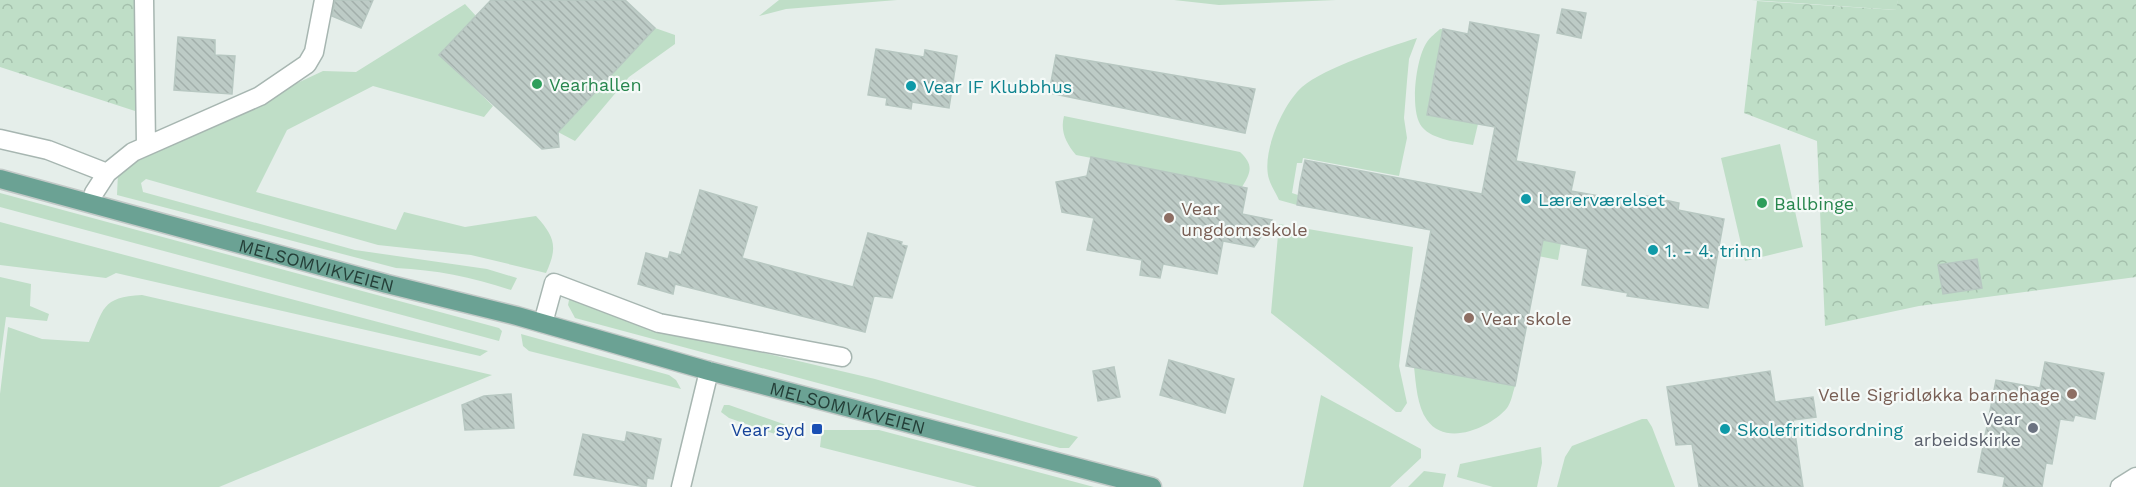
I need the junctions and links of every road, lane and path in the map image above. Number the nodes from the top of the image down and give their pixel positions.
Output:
1 (144, 0) edge
2 (324, 0) edge
3 (0, 139) edge
4 (146, 145) junction
5 (107, 173) junction
6 (0, 179) edge
7 (92, 202) junction
8 (543, 323) junction
9 (842, 357) dead end
10 (709, 371) junction
11 (2136, 477) edge
12 (681, 487) edge
13 (1152, 487) edge
14 (2120, 487) edge

1 - 4 street
2 - 4 street
3 - 5 street
4 - 5 street
5 - 7 street
6 - 7 main road, MELSOMVIKVEIEN
7 - 8 main road, MELSOMVIKVEIEN
8 - 9 street
8 - 10 main road, MELSOMVIKVEIEN
10 - 12 street
10 - 13 main road, MELSOMVIKVEIEN
11 - 14 street

